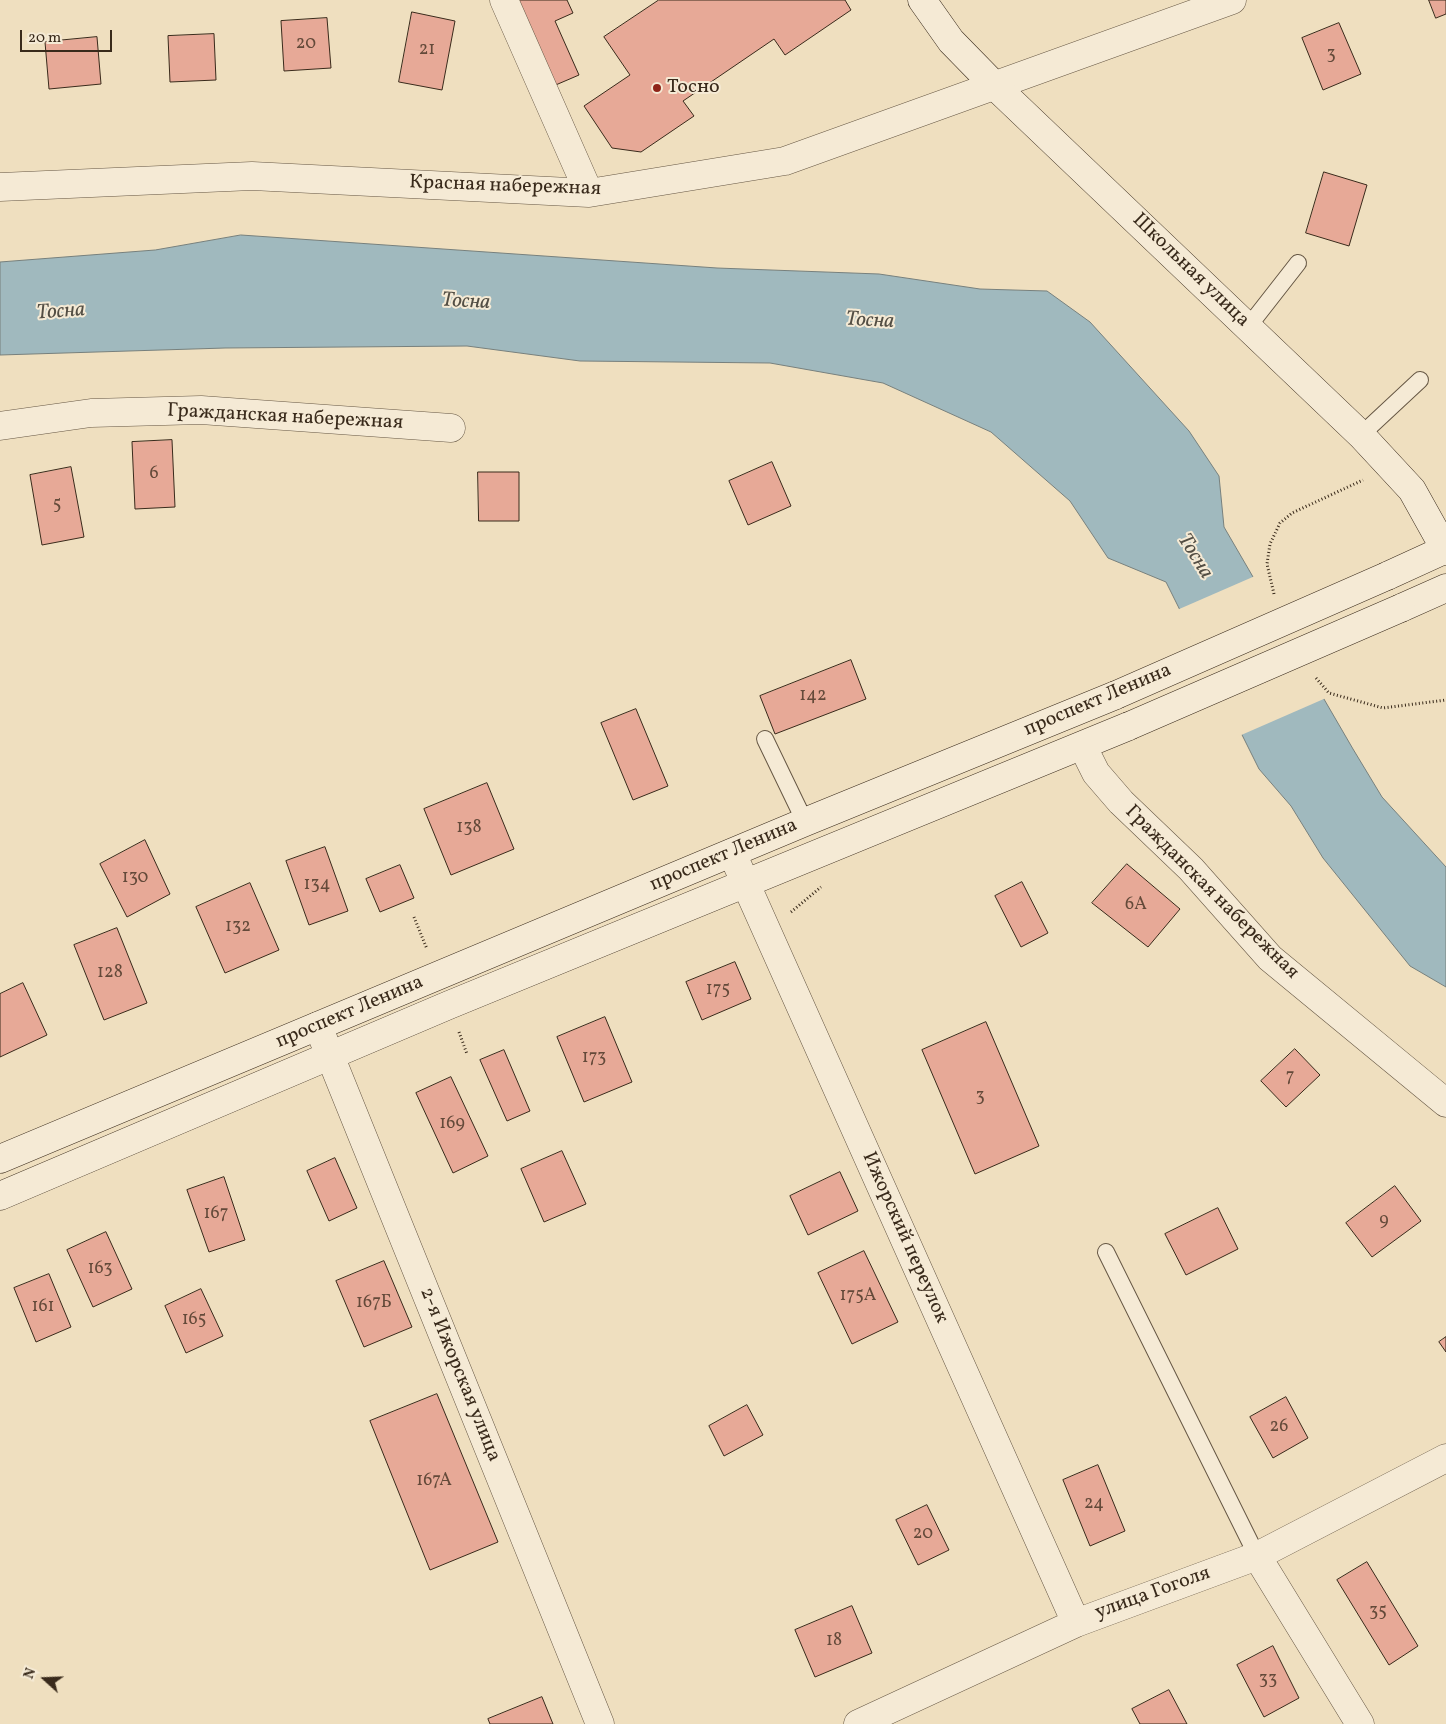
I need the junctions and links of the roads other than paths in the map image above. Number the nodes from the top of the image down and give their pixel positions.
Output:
1 (504, 0) edge
2 (922, 0) edge
3 (1232, 0) edge
4 (995, 86) junction
5 (0, 187) edge
6 (589, 193) junction
7 (1298, 263) dead end
8 (1248, 327) junction
9 (1420, 380) dead end
10 (0, 426) edge
11 (451, 428) dead end
12 (1361, 435) junction
13 (1446, 550) edge
14 (1446, 588) edge
15 (765, 740) dead end
16 (1083, 747) junction
17 (804, 822) junction
18 (732, 853) junction
19 (746, 884) junction
20 (318, 1026) junction
21 (330, 1055) junction
22 (1446, 1103) edge
23 (0, 1159) edge
24 (0, 1196) edge
25 (1106, 1252) dead end
26 (1446, 1458) edge
27 (1257, 1556) junction
28 (1076, 1623) junction
29 (600, 1724) edge
30 (858, 1724) edge
31 (1360, 1724) edge

1 - 6 street
2 - 4 street, Школьная улица
3 - 4 street, Красная набережная
4 - 6 street, Красная набережная
4 - 8 street, Школьная улица
5 - 6 street, Красная набережная
7 - 8 lane
8 - 12 street, Школьная улица
9 - 12 lane
10 - 11 street, Гражданская набережная
12 - 13 street, Школьная улица
13 - 17 street, проспект Ленина, bridge
14 - 16 street, проспект Ленина, bridge
15 - 17 lane
16 - 19 street, проспект Ленина
16 - 22 street, Гражданская набережная
17 - 18 street, проспект Ленина
18 - 19 street, Ижорский переулок
18 - 20 street, проспект Ленина
19 - 21 street, проспект Ленина
19 - 28 street, Ижорский переулок
20 - 21 street, 2-я Ижорская улица
20 - 23 street, проспект Ленина
21 - 24 street, проспект Ленина
21 - 29 street, 2-я Ижорская улица
25 - 27 lane
26 - 27 street, улица Гоголя
27 - 28 street, улица Гоголя
27 - 31 street
28 - 30 street, улица Гоголя

